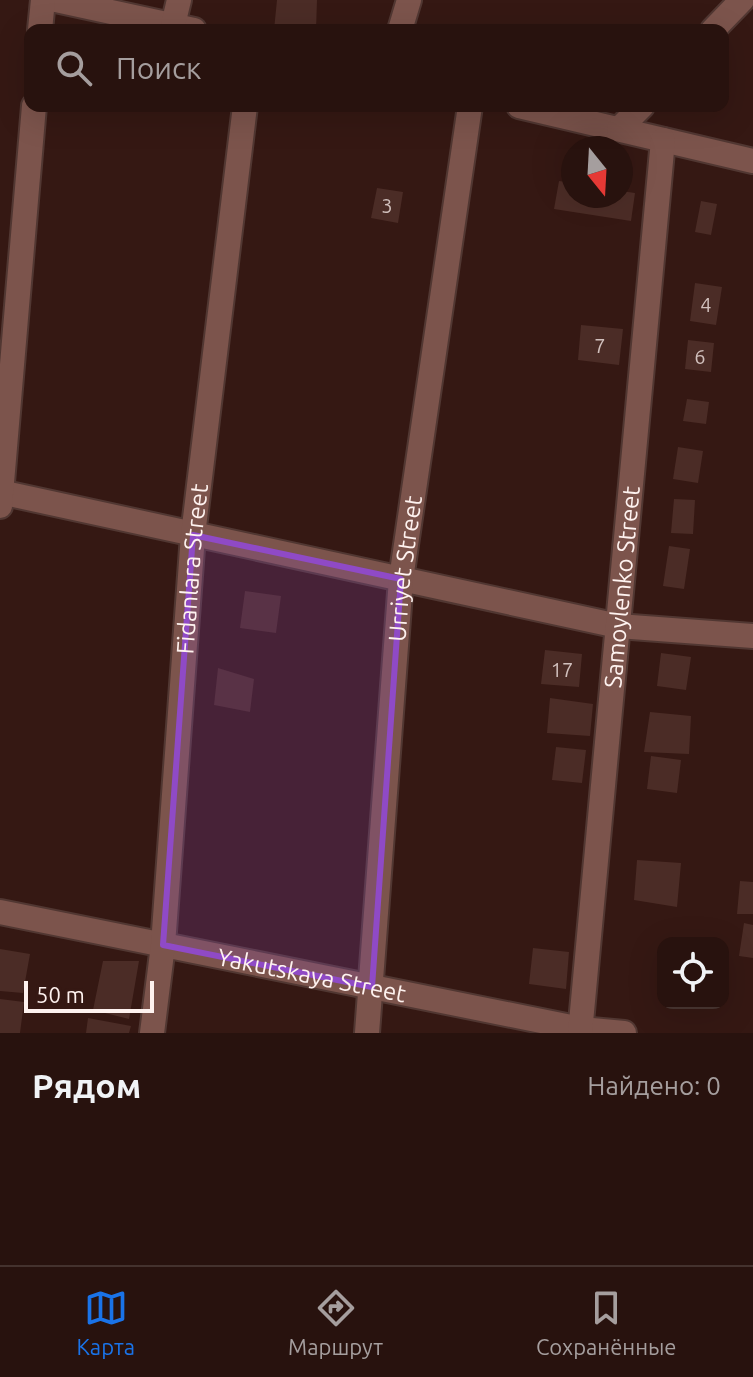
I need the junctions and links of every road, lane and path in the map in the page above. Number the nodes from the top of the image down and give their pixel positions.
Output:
1 (43, 0) edge
2 (56, 0) edge
3 (179, 0) edge
4 (409, 0) edge
5 (742, 0) edge
6 (41, 24) edge
7 (165, 24) edge
8 (182, 24) edge
9 (402, 24) edge
10 (719, 24) edge
11 (33, 112) edge
12 (244, 112) edge
13 (469, 112) edge
14 (545, 112) edge
15 (636, 112) edge
16 (619, 129) junction
17 (663, 140) junction
18 (753, 161) edge
19 (0, 496) edge
20 (193, 535) junction
21 (401, 579) junction
22 (618, 626) junction
23 (753, 636) edge
24 (0, 912) edge
25 (163, 945) junction
26 (372, 987) junction
27 (581, 1031) edge
28 (152, 1033) edge
29 (367, 1033) edge
30 (624, 1033) edge

1 - 6 street
2 - 7 street
3 - 8 street
4 - 9 street
5 - 10 street
11 - 19 street
12 - 20 street, Fidanlara Street
13 - 21 street, Urriyet Street
14 - 16 street
15 - 16 street
16 - 17 street
17 - 18 street
17 - 22 street, Samoylenko Street
19 - 20 street
20 - 21 street
20 - 25 street, Fidanlara Street
21 - 22 street
21 - 26 street, Urriyet Street
22 - 23 street
22 - 27 street, Samoylenko Street
24 - 25 street, Yakutskaya Street
25 - 26 street, Yakutskaya Street
25 - 28 street, Fidanlara Street
26 - 27 street, Yakutskaya Street
26 - 29 street, Urriyet Street
27 - 30 street, Yakutskaya Street

